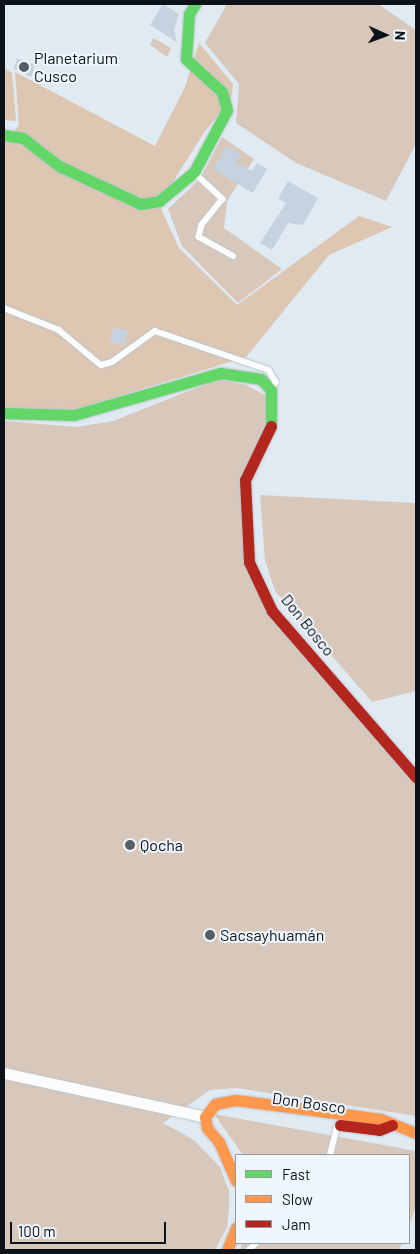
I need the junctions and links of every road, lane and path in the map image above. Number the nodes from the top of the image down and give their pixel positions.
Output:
1 (195, 4) edge
2 (4, 135) edge
3 (194, 172) junction
4 (233, 256) dead end
5 (4, 308) edge
6 (272, 390) junction
7 (4, 413) edge
8 (416, 777) edge
9 (4, 1073) edge
10 (222, 1102) junction
11 (205, 1117) junction
12 (337, 1124) junction
13 (392, 1125) junction
14 (416, 1133) edge
15 (330, 1154) edge
16 (235, 1179) edge
17 (235, 1230) edge
18 (227, 1250) edge

1 - 3 street
2 - 3 street
3 - 4 lane
5 - 6 lane
6 - 7 street
6 - 8 street, Don Bosco
9 - 11 street
10 - 11 street
10 - 12 street, Don Bosco
10 - 13 street, Don Bosco
11 - 16 street
12 - 13 street, Don Bosco
12 - 15 lane
13 - 14 street, Don Bosco
17 - 18 street

